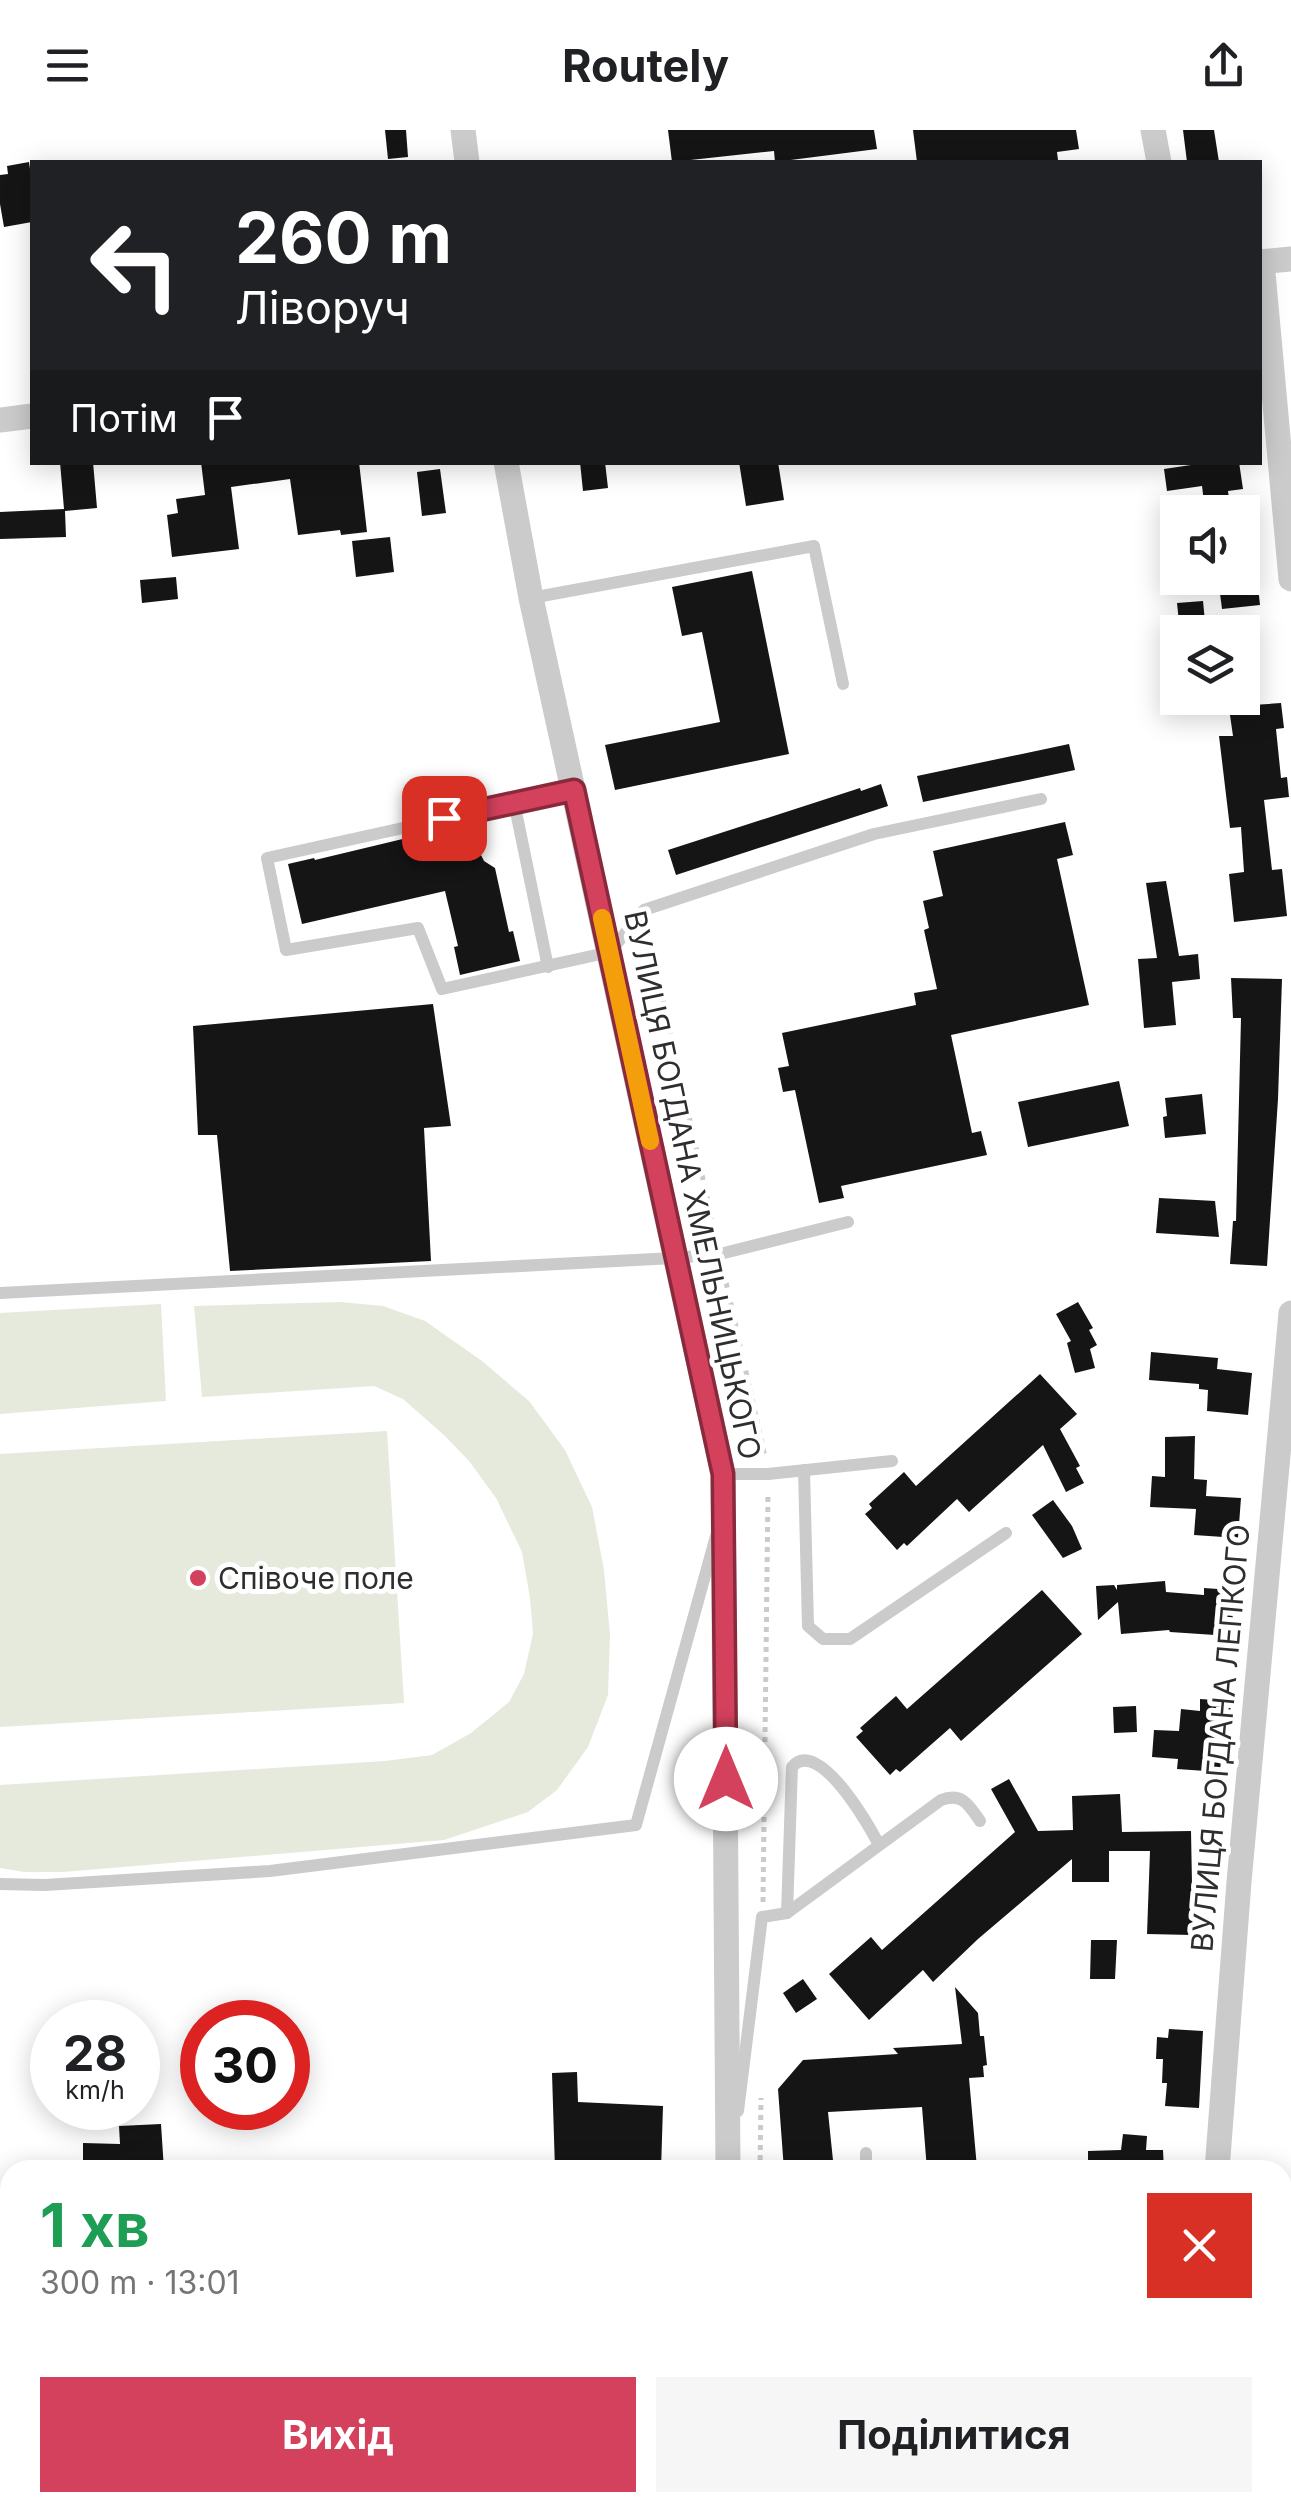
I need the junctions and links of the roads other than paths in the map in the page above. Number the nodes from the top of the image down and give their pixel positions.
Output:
1 (463, 130) edge
2 (1153, 130) edge
3 (466, 160) edge
4 (1158, 160) edge
5 (1291, 259) edge
6 (1262, 262) edge
7 (1262, 273) edge
8 (30, 416) edge
9 (0, 420) edge
10 (507, 465) edge
11 (1291, 578) edge
12 (532, 598) junction
13 (843, 684) dead end
14 (574, 790) junction
15 (1041, 799) dead end
16 (514, 802) junction
17 (610, 952) junction
18 (548, 967) junction
19 (848, 1222) dead end
20 (674, 1258) junction
21 (0, 1293) edge
22 (1291, 1312) edge
23 (892, 1461) dead end
24 (804, 1470) junction
25 (723, 1474) junction
26 (724, 1505) junction
27 (1006, 1533) dead end
28 (980, 1821) dead end
29 (879, 1845) junction
30 (0, 1884) edge
31 (787, 1912) junction
32 (866, 2153) dead end
33 (730, 2160) edge
34 (731, 2160) edge
35 (866, 2160) edge
36 (1218, 2160) edge

1 - 3 street
2 - 4 street
5 - 6 street
7 - 11 street
8 - 9 street
10 - 12 street, ВУЛИЦЯ БОГДАНА ХМЕЛЬНИЦЬКОГО
12 - 13 lane
12 - 14 street, ВУЛИЦЯ БОГДАНА ХМЕЛЬНИЦЬКОГО
14 - 16 lane
14 - 17 street, ВУЛИЦЯ БОГДАНА ХМЕЛЬНИЦЬКОГО
15 - 17 lane
16 - 18 lane
16 - 18 lane
17 - 18 lane
17 - 20 street, ВУЛИЦЯ БОГДАНА ХМЕЛЬНИЦЬКОГО
19 - 20 lane
20 - 21 lane
20 - 25 street, ВУЛИЦЯ БОГДАНА ХМЕЛЬНИЦЬКОГО
22 - 36 street, ВУЛИЦЯ БОГДАНА ЛЕПКОГО
23 - 24 lane
24 - 25 lane
24 - 27 lane
25 - 26 street, ВУЛИЦЯ БОГДАНА ХМЕЛЬНИЦЬКОГО
26 - 30 lane
26 - 33 street, ВУЛИЦЯ БОГДАНА ХМЕЛЬНИЦЬКОГО
28 - 29 lane
29 - 31 lane
29 - 31 lane
31 - 34 lane
32 - 35 lane

